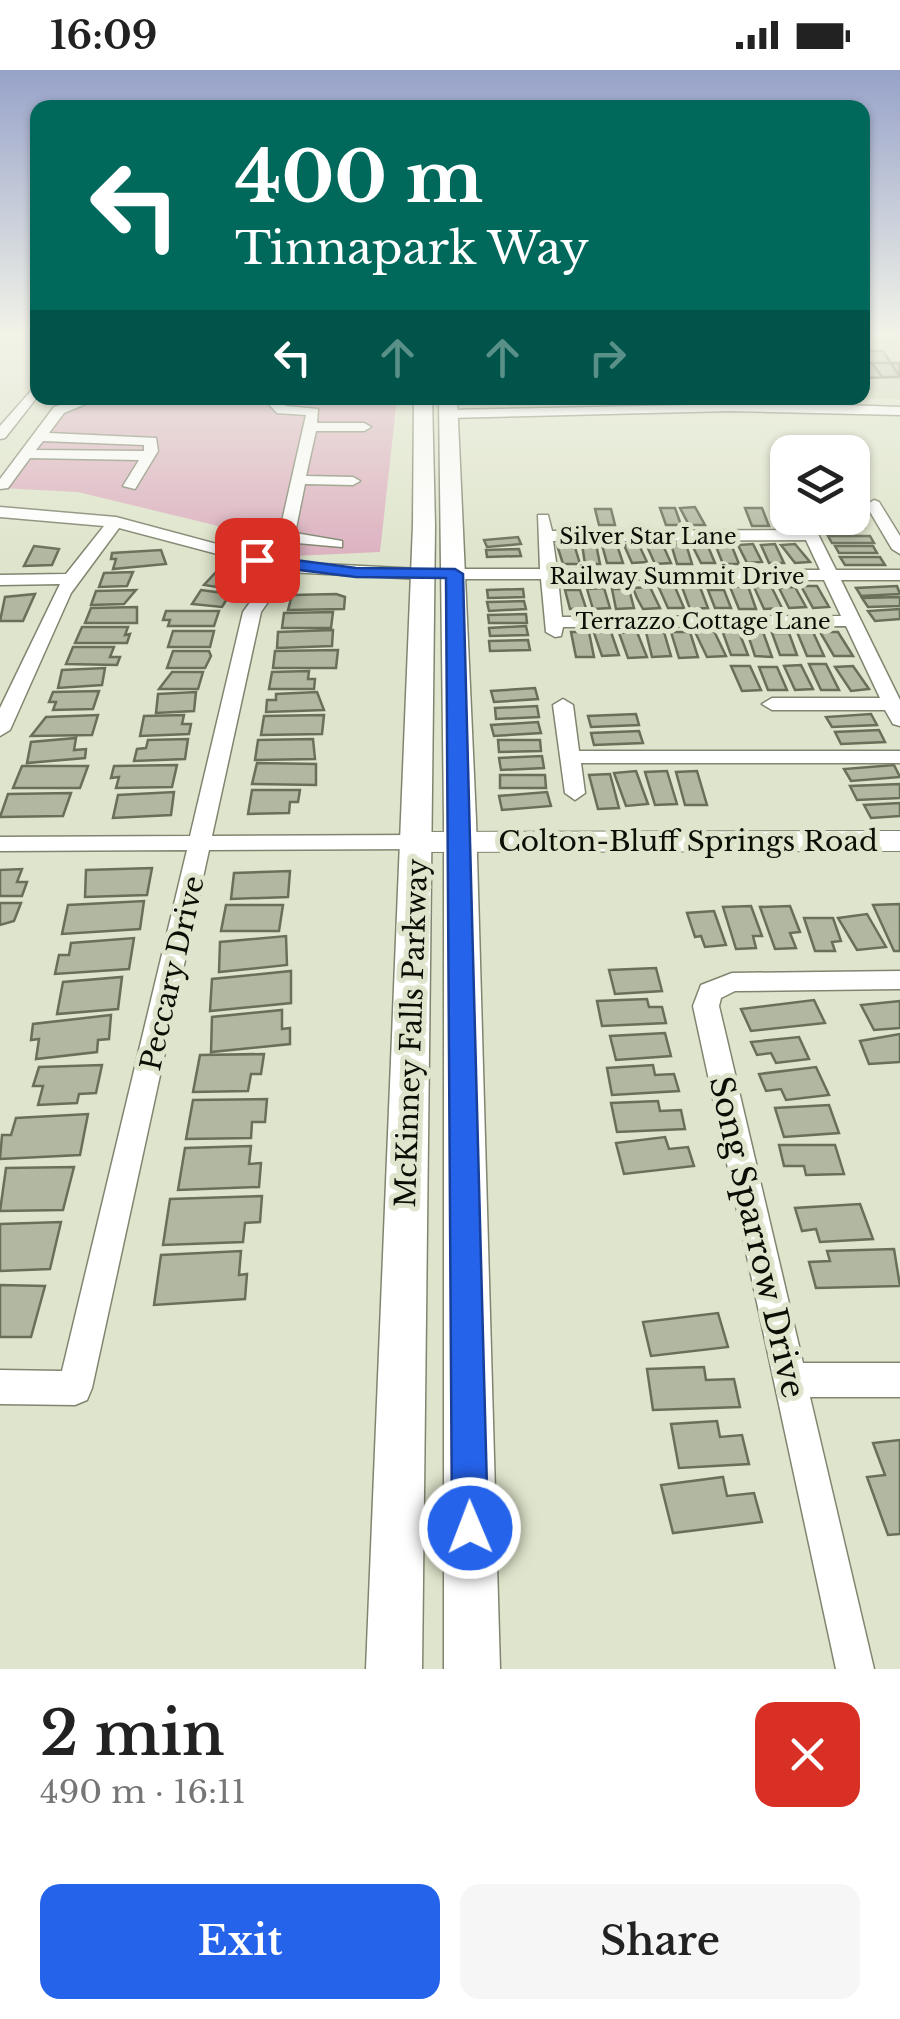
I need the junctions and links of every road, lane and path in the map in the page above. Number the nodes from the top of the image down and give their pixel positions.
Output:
1 (448, 406) edge
2 (22, 407) edge
3 (69, 407) edge
4 (279, 407) edge
5 (423, 407) edge
6 (458, 407) edge
7 (696, 407) edge
8 (769, 407) edge
9 (900, 411) edge
10 (313, 412) edge
11 (364, 427) dead end
12 (0, 435) edge
13 (38, 437) junction
14 (26, 454) junction
15 (148, 456) junction
16 (298, 480) junction
17 (353, 481) dead end
18 (4, 485) dead end
19 (130, 486) dead end
20 (874, 506) dead end
21 (0, 512) edge
22 (116, 522) junction
23 (252, 526) dead end
24 (770, 527) edge
25 (811, 535) edge
26 (286, 536) junction
27 (897, 540) edge
28 (336, 544) dead end
29 (284, 567) junction
30 (420, 574) junction
31 (455, 574) junction
32 (900, 575) edge
33 (549, 576) junction
34 (830, 576) junction
35 (68, 579) junction
36 (0, 580) edge
37 (852, 621) junction
38 (772, 704) dead end
39 (563, 706) dead end
40 (896, 712) edge
41 (0, 730) edge
42 (571, 757) junction
43 (900, 757) edge
44 (576, 794) dead end
45 (900, 841) edge
46 (416, 842) junction
47 (460, 842) junction
48 (0, 844) edge
49 (202, 844) junction
50 (900, 980) edge
51 (790, 1380) junction
52 (900, 1380) edge
53 (0, 1387) edge
54 (394, 1669) edge
55 (472, 1669) edge
56 (855, 1669) edge

1 - 31 main road, McKinney Falls Parkway
2 - 12 street
3 - 13 street
4 - 10 street
5 - 30 main road, McKinney Falls Parkway
6 - 7 street
8 - 9 street
10 - 11 street
10 - 16 street
13 - 14 street
13 - 15 street
14 - 15 street
14 - 18 street
15 - 19 street
16 - 17 street
16 - 26 street
20 - 27 street
21 - 22 street
22 - 29 street
22 - 35 street
23 - 26 street
24 - 33 street, Silver Star Lane
25 - 34 street
26 - 28 street
29 - 30 street
29 - 49 street, Peccary Drive
30 - 31 main road
30 - 46 main road, McKinney Falls Parkway
31 - 33 street, Railway Summit Drive
31 - 47 main road, McKinney Falls Parkway
32 - 34 street, Railway Summit Drive
33 - 34 street, Railway Summit Drive
33 - 37 street, Terrazzo Cottage Lane
34 - 37 street
35 - 36 street
35 - 41 street
37 - 40 street
38 - 40 street
39 - 42 street
42 - 43 street
42 - 44 street
45 - 47 street, Colton-Bluff Springs Road
46 - 47 street, Colton-Bluff Springs Road
46 - 49 street
46 - 54 main road, McKinney Falls Parkway
47 - 55 main road, McKinney Falls Parkway
48 - 49 street
49 - 53 street, Peccary Drive
50 - 51 street, Song Sparrow Drive
51 - 52 street
51 - 56 street, Song Sparrow Drive

